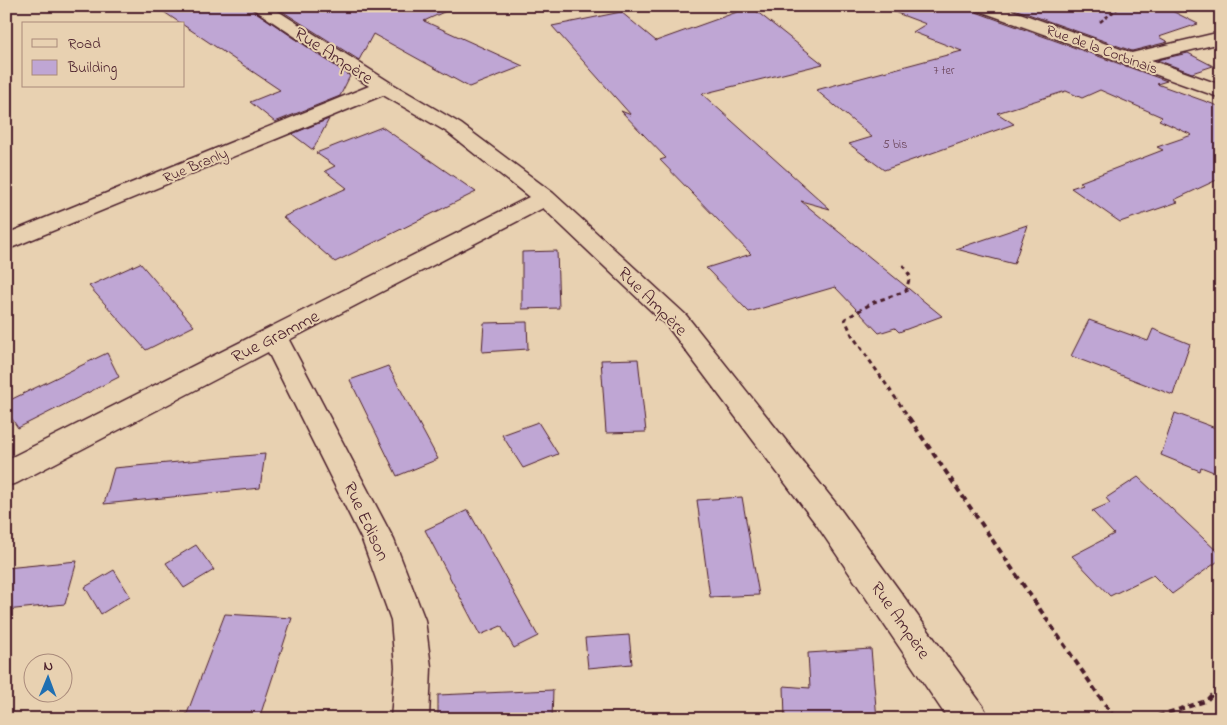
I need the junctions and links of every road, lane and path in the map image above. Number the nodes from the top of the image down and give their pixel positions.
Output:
1 (258, 6) edge
2 (983, 6) edge
3 (1221, 37) edge
4 (1130, 59) junction
5 (384, 87) junction
6 (1221, 92) edge
7 (544, 198) junction
8 (6, 243) edge
9 (904, 265) dead end
10 (274, 337) junction
11 (6, 474) edge
12 (1221, 686) edge
13 (410, 719) edge
14 (970, 719) edge
15 (1115, 719) edge
16 (1148, 719) edge

1 - 5 street, Rue Ampère
2 - 4 street, Rue de la Corbinais
3 - 4 street
4 - 6 street, Rue de la Corbinais
5 - 7 street, Rue Ampère
5 - 8 street, Rue Branly
7 - 10 street, Rue Gramme
7 - 14 street, Rue Ampère
9 - 15 path
10 - 11 street, Rue Gramme
10 - 13 street, Rue Edison
12 - 16 path

